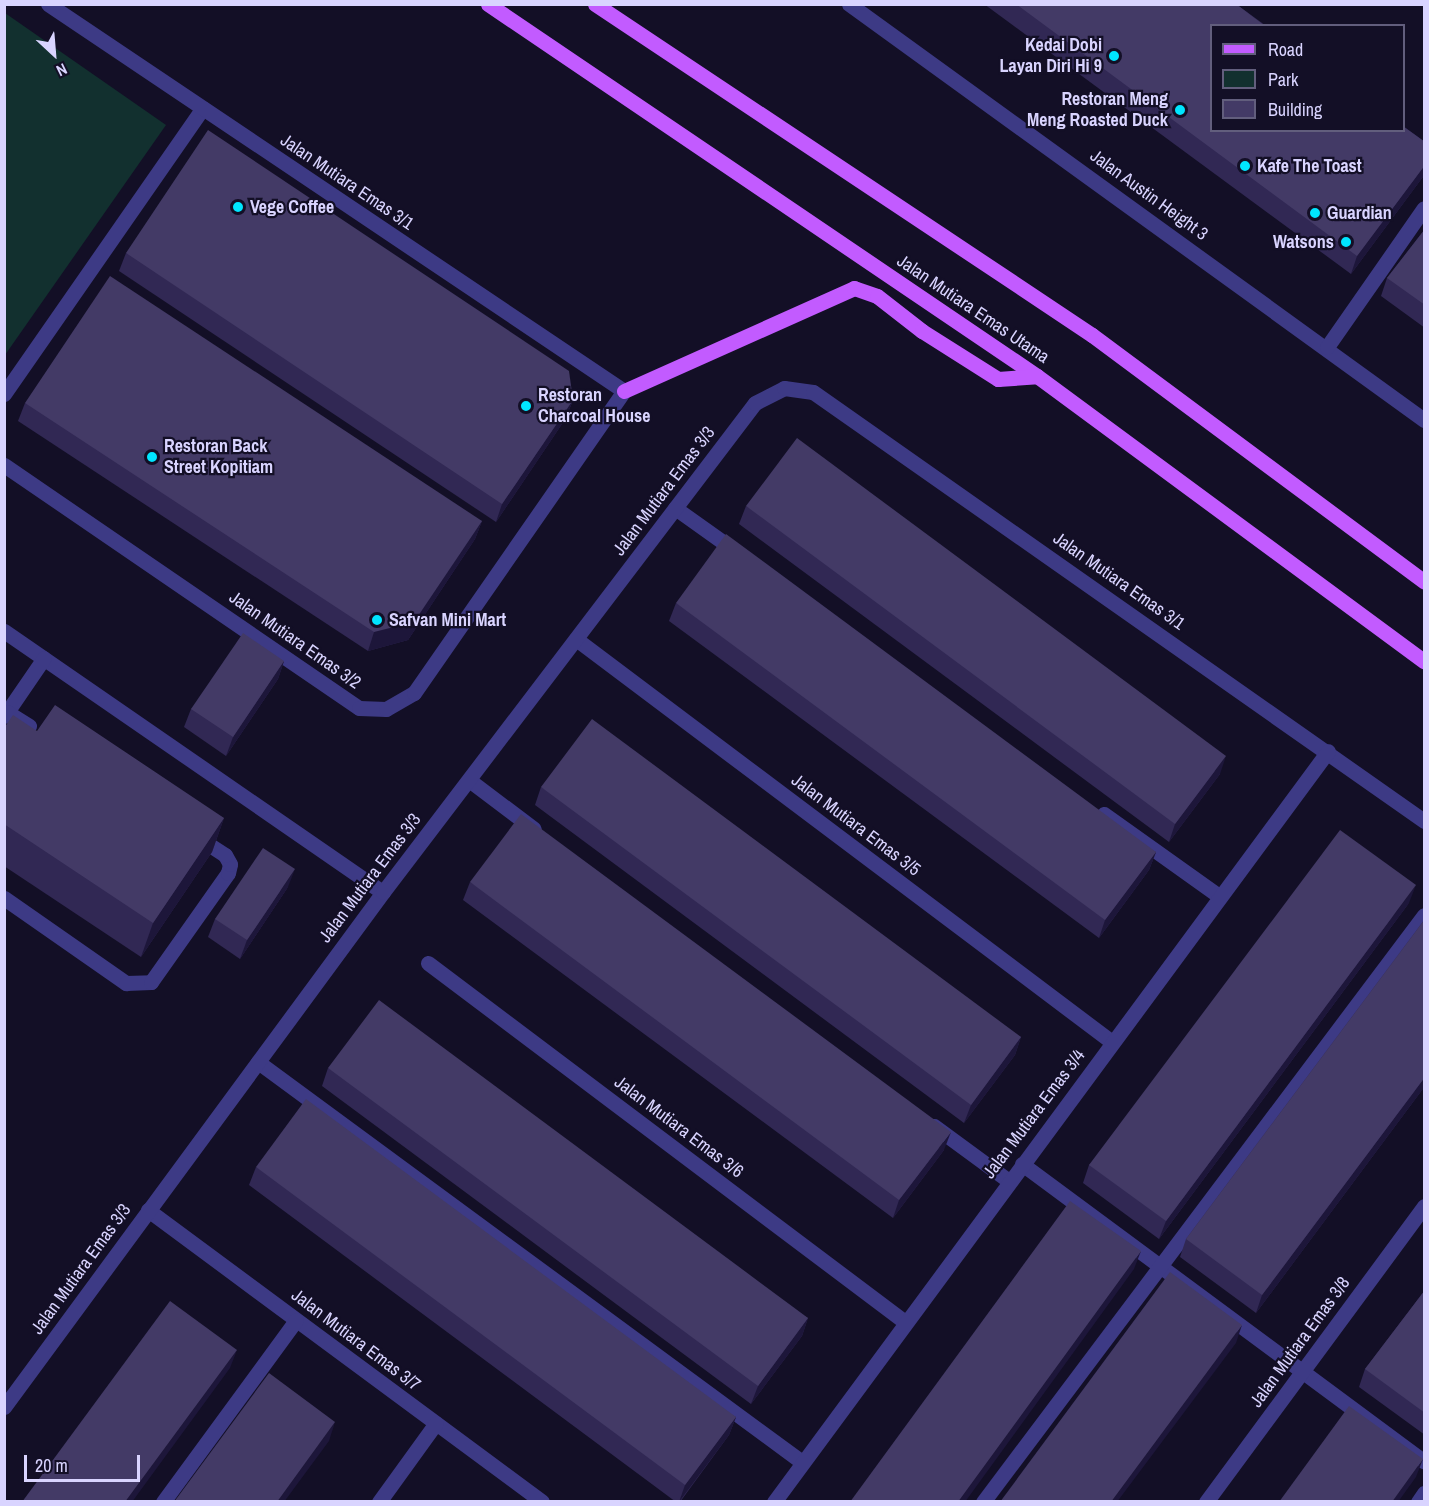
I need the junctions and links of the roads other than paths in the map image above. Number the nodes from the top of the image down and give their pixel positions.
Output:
1 (48, 4) edge
2 (488, 4) edge
3 (595, 4) edge
4 (854, 6) edge
5 (203, 108) junction
6 (1425, 208) edge
7 (1327, 347) junction
8 (1037, 376) junction
9 (784, 388) joint
10 (624, 391) junction
11 (4, 394) edge
12 (1425, 420) edge
13 (4, 465) edge
14 (675, 508) junction
15 (753, 563) edge
16 (1425, 582) edge
17 (4, 631) edge
18 (576, 639) junction
19 (44, 658) junction
20 (1425, 661) edge
21 (6, 714) edge
22 (47, 738) edge
23 (1328, 751) junction
24 (469, 780) junction
25 (1093, 806) edge
26 (1425, 821) edge
27 (185, 829) edge
28 (544, 836) edge
29 (383, 892) junction
30 (1219, 896) junction
31 (4, 898) edge
32 (1425, 915) edge
33 (428, 963) dead end
34 (1112, 1042) junction
35 (258, 1062) junction
36 (924, 1118) edge
37 (1022, 1164) junction
38 (1009, 1181) junction
39 (1425, 1206) edge
40 (148, 1210) junction
41 (1162, 1263) junction
42 (296, 1320) junction
43 (906, 1322) junction
44 (1302, 1371) junction
45 (4, 1407) edge
46 (436, 1423) junction
47 (1425, 1461) edge
48 (802, 1462) junction
49 (1425, 1493) edge
50 (163, 1502) edge
51 (379, 1502) edge
52 (542, 1502) edge
53 (774, 1502) edge
54 (983, 1502) edge
55 (1206, 1502) edge
56 (1418, 1502) edge

1 - 5 street, Jalan Mutiara Emas 3/1
2 - 8 main road, Jalan Mutiara Emas Utama
3 - 16 main road
4 - 7 street, Jalan Austin Height 3
5 - 10 street, Jalan Mutiara Emas 3/1
5 - 11 street
6 - 7 street
7 - 12 street, Jalan Austin Height 3
8 - 10 main road
8 - 20 main road, Jalan Mutiara Emas Utama
9 - 14 street, Jalan Mutiara Emas 3/3
9 - 23 street, Jalan Mutiara Emas 3/1
10 - 13 street, Jalan Mutiara Emas 3/2
14 - 15 street
14 - 18 street, Jalan Mutiara Emas 3/3
17 - 19 street
18 - 24 street, Jalan Mutiara Emas 3/3
18 - 34 street, Jalan Mutiara Emas 3/5
19 - 21 street
19 - 29 street
21 - 22 street
23 - 26 street, Jalan Mutiara Emas 3/1
23 - 30 street, Jalan Mutiara Emas 3/4
24 - 28 street
24 - 29 street, Jalan Mutiara Emas 3/3
25 - 30 street
27 - 31 street
29 - 35 street, Jalan Mutiara Emas 3/3
30 - 34 street, Jalan Mutiara Emas 3/4
32 - 41 street
33 - 43 street, Jalan Mutiara Emas 3/6
34 - 37 street, Jalan Mutiara Emas 3/4
35 - 40 street, Jalan Mutiara Emas 3/3
35 - 48 street
36 - 38 street
37 - 38 street, Jalan Mutiara Emas 3/4
37 - 41 street
38 - 43 street, Jalan Mutiara Emas 3/4
39 - 44 street, Jalan Mutiara Emas 3/8
40 - 42 street, Jalan Mutiara Emas 3/7
40 - 45 street, Jalan Mutiara Emas 3/3
41 - 44 street
41 - 54 street
42 - 46 street, Jalan Mutiara Emas 3/7
42 - 50 street
43 - 48 street, Jalan Mutiara Emas 3/4
44 - 47 street
44 - 55 street, Jalan Mutiara Emas 3/8
46 - 51 street
46 - 52 street, Jalan Mutiara Emas 3/7
48 - 53 street, Jalan Mutiara Emas 3/4
49 - 56 street

